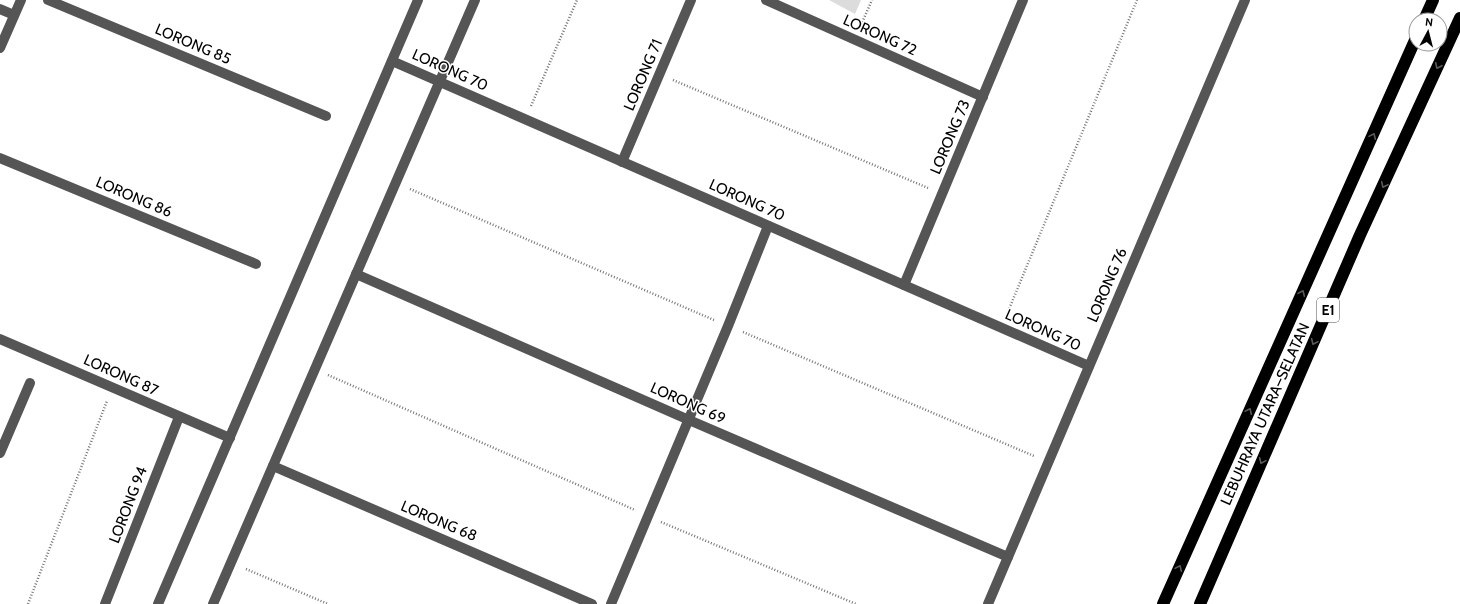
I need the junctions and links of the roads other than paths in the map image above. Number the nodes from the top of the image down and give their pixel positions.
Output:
1 (21, 0) edge
2 (48, 0) edge
3 (418, 0) edge
4 (474, 0) edge
5 (691, 0) edge
6 (766, 0) edge
7 (1023, 0) edge
8 (1245, 0) edge
9 (1433, 0) edge
10 (0, 9) edge
11 (1428, 12) edge
12 (14, 15) junction
13 (1460, 18) edge
14 (0, 48) edge
15 (1410, 52) edge
16 (392, 61) junction
17 (439, 82) junction
18 (983, 97) junction
19 (326, 116) dead end
20 (0, 158) edge
21 (622, 162) junction
22 (768, 226) junction
23 (256, 264) dead end
24 (356, 274) junction
25 (904, 285) junction
26 (0, 339) edge
27 (1089, 366) junction
28 (30, 383) dead end
29 (179, 417) junction
30 (688, 420) junction
31 (230, 438) junction
32 (0, 453) edge
33 (273, 466) junction
34 (1008, 557) junction
35 (105, 604) edge
36 (158, 604) edge
37 (213, 604) edge
38 (592, 604) edge
39 (611, 604) edge
40 (988, 604) edge
41 (1163, 604) edge
42 (1200, 604) edge

1 - 12 street
2 - 19 street, LORONG 85
3 - 16 street
4 - 17 street
5 - 21 street, LORONG 71
6 - 18 street, LORONG 72
7 - 18 street, LORONG 73
8 - 27 street, LORONG 76
9 - 11 highway
10 - 12 street
12 - 14 street
13 -> 42 highway, LEBUHRAYA UTARA–SELATAN / E1
41 -> 15 highway, LEBUHRAYA UTARA–SELATAN / E1
16 - 17 street, LORONG 70
16 - 31 street
17 - 21 street, LORONG 70
17 - 24 street
18 - 25 street, LORONG 73
20 - 23 street, LORONG 86
21 - 22 street, LORONG 70
22 - 25 street, LORONG 70
22 - 30 street
24 - 30 street, LORONG 69
24 - 33 street
25 - 27 street, LORONG 70
26 - 29 street, LORONG 87
27 - 34 street, LORONG 76
28 - 32 street
29 - 31 street, LORONG 87
29 - 35 street, LORONG 94
30 - 34 street, LORONG 69
30 - 39 street
31 - 36 street
33 - 37 street
33 - 38 street, LORONG 68
34 - 40 street, LORONG 76

